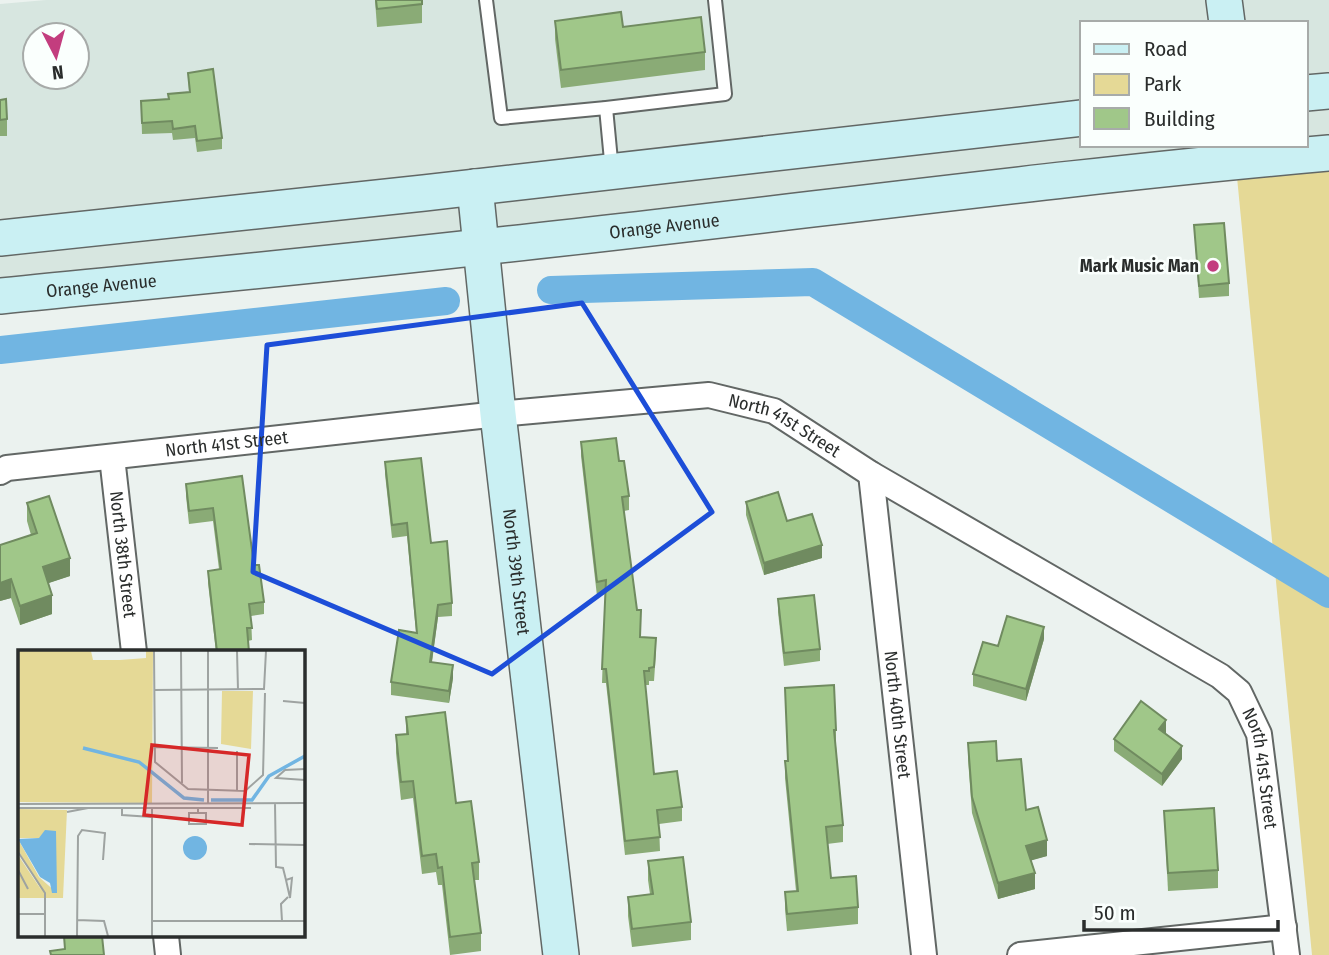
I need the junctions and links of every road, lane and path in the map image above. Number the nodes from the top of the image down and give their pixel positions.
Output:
1 (486, 0) edge
2 (715, 0) edge
3 (1224, 0) edge
4 (1227, 21) edge
5 (1329, 91) edge
6 (1308, 93) edge
7 (606, 108) junction
8 (1080, 118) edge
9 (1240, 153) edge
10 (1329, 153) edge
11 (612, 171) junction
12 (475, 187) junction
13 (0, 238) edge
14 (482, 247) junction
15 (0, 296) edge
16 (498, 414) junction
17 (113, 457) junction
18 (0, 472) edge
19 (871, 474) junction
20 (134, 650) edge
21 (1284, 927) junction
22 (166, 937) edge
23 (168, 955) edge
24 (561, 955) edge
25 (924, 955) edge
26 (1020, 955) edge
27 (1287, 955) edge

1 - 7 lane
2 - 7 lane
3 - 4 main road
5 - 6 main road
7 - 11 lane
8 - 11 main road
9 - 10 main road, Orange Avenue
9 - 14 main road, Orange Avenue
11 - 12 main road
12 - 13 main road
12 - 14 main road, North 39th Street
14 - 15 main road, Orange Avenue
14 - 16 main road, North 39th Street
16 - 17 street, North 41st Street
16 - 19 street, North 41st Street
16 - 24 main road, North 39th Street
17 - 18 street, North 41st Street
17 - 20 street, North 38th Street
19 - 21 street, North 41st Street
19 - 25 street, North 40th Street
21 - 26 street
21 - 27 street, North 41st Street
22 - 23 street

